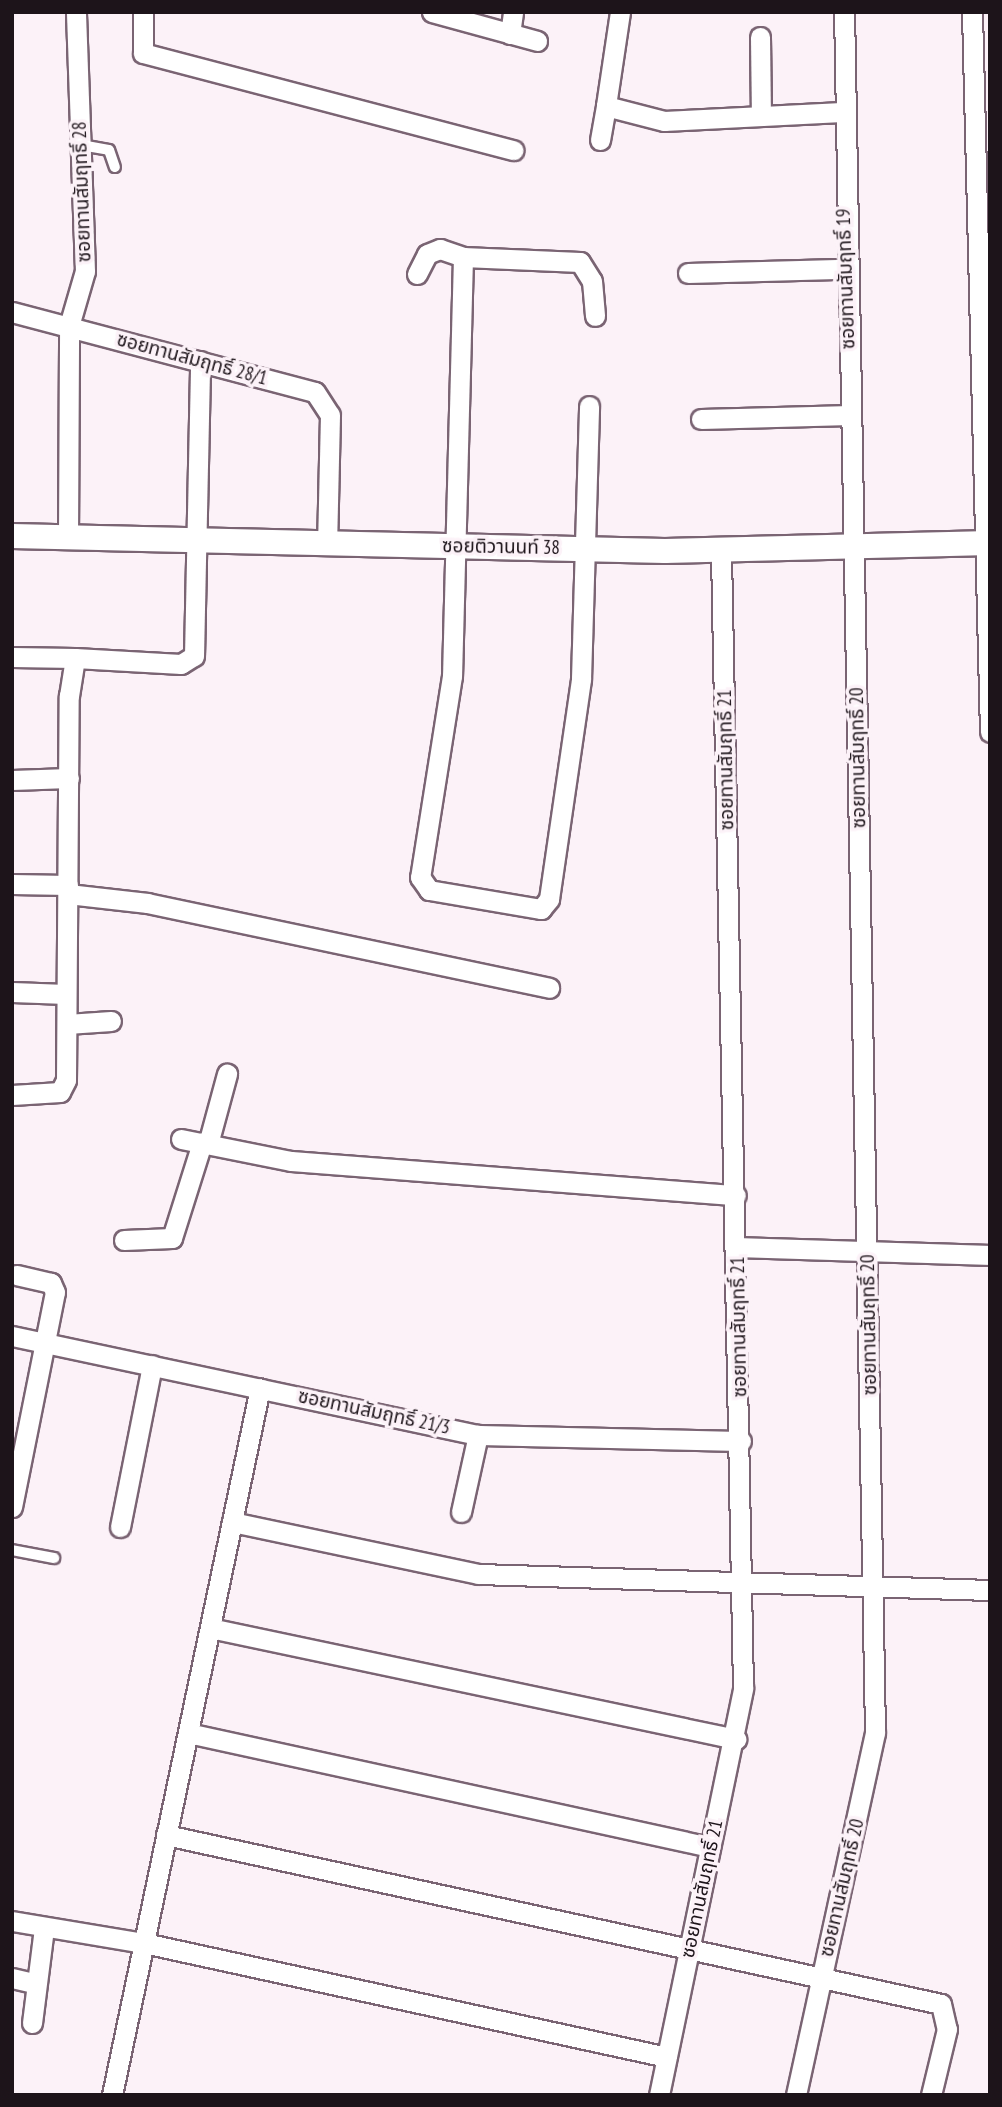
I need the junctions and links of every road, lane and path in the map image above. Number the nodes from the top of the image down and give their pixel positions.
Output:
1 (76, 12) edge
2 (143, 12) edge
3 (432, 12) edge
4 (513, 12) edge
5 (620, 12) edge
6 (844, 12) edge
7 (972, 12) edge
8 (510, 34) junction
9 (760, 37) dead end
10 (537, 41) dead end
11 (606, 106) junction
12 (842, 112) junction
13 (761, 116) junction
14 (600, 140) dead end
15 (81, 145) junction
16 (513, 150) dead end
17 (115, 167) dead end
18 (463, 257) junction
19 (846, 269) junction
20 (688, 273) dead end
21 (417, 274) dead end
22 (12, 312) edge
23 (595, 316) dead end
24 (69, 326) junction
25 (200, 361) junction
26 (589, 406) dead end
27 (850, 415) junction
28 (701, 419) dead end
29 (12, 536) edge
30 (68, 537) junction
31 (198, 540) junction
32 (327, 543) junction
33 (988, 543) edge
34 (457, 546) junction
35 (853, 547) junction
36 (583, 549) junction
37 (721, 550) junction
38 (12, 657) edge
39 (75, 658) junction
40 (989, 674) edge
41 (990, 732) edge
42 (69, 778) junction
43 (12, 780) edge
44 (12, 884) edge
45 (68, 890) junction
46 (549, 988) dead end
47 (12, 992) edge
48 (66, 994) junction
49 (111, 1021) dead end
50 (67, 1024) junction
51 (227, 1074) dead end
52 (12, 1095) edge
53 (181, 1139) dead end
54 (205, 1143) junction
55 (736, 1195) junction
56 (124, 1240) dead end
57 (737, 1247) junction
58 (868, 1251) junction
59 (990, 1255) edge
60 (17, 1275) dead end
61 (12, 1336) edge
62 (44, 1343) junction
63 (152, 1365) junction
64 (260, 1388) junction
65 (478, 1435) junction
66 (741, 1441) junction
67 (12, 1507) edge
68 (461, 1512) dead end
69 (232, 1522) junction
70 (120, 1527) dead end
71 (12, 1550) edge
72 (54, 1558) dead end
73 (745, 1584) junction
74 (874, 1588) junction
75 (990, 1590) edge
76 (209, 1628) junction
77 (188, 1733) junction
78 (736, 1739) junction
79 (166, 1835) junction
80 (710, 1847) junction
81 (12, 1921) edge
82 (44, 1928) junction
83 (144, 1943) junction
84 (689, 1951) junction
85 (12, 1978) edge
86 (820, 1980) junction
87 (34, 1983) junction
88 (32, 2023) dead end
89 (667, 2057) junction
90 (112, 2095) edge
91 (659, 2095) edge
92 (796, 2095) edge
93 (931, 2095) edge

1 - 15 street, ซอยทานสัมฤทธิ์ 28
2 - 16 street
3 - 8 street
4 - 8 street
5 - 11 street
6 - 12 street, ซอยทานสัมฤทธิ์ 19
7 - 33 street
8 - 10 street
9 - 13 street
11 - 13 street
11 - 14 street
12 - 13 street
12 - 19 street, ซอยทานสัมฤทธิ์ 19
15 - 17 lane
15 - 24 street, ซอยทานสัมฤทธิ์ 28
18 - 21 street
18 - 23 street
18 - 34 street
19 - 20 street
19 - 27 street, ซอยทานสัมฤทธิ์ 19
22 - 24 street, ซอยทานสัมฤทธิ์ 28/1
24 - 25 street, ซอยทานสัมฤทธิ์ 28/1
24 - 30 street, ซอยทานสัมฤทธิ์ 28
25 - 31 street
25 - 32 street, ซอยทานสัมฤทธิ์ 28/1
26 - 36 street
27 - 28 street
27 - 35 street, ซอยทานสัมฤทธิ์ 19
29 - 30 street, ซอยติวานนท์ 38
30 - 31 street, ซอยติวานนท์ 38
31 - 32 street, ซอยติวานนท์ 38
31 - 39 street
32 - 34 street, ซอยติวานนท์ 38
33 - 35 street, ซอยติวานนท์ 38
33 - 40 street
34 - 36 street, ซอยติวานนท์ 38
34 - 36 street
35 - 37 street, ซอยติวานนท์ 38
35 - 58 street, ซอยทานสัมฤทธิ์ 20
36 - 37 street, ซอยติวานนท์ 38
37 - 55 street, ซอยทานสัมฤทธิ์ 21
38 - 39 street
39 - 42 street
40 - 41 street
42 - 43 street
42 - 45 street
44 - 45 street
45 - 46 street
45 - 48 street
47 - 48 street
48 - 50 street
49 - 50 street
50 - 52 street
51 - 54 street
53 - 54 street
54 - 55 street
54 - 56 street
55 - 57 street, ซอยทานสัมฤทธิ์ 21
57 - 58 street
57 - 66 street, ซอยทานสัมฤทธิ์ 21
58 - 59 street
58 - 74 street, ซอยทานสัมฤทธิ์ 20
60 - 62 street
61 - 62 street, ซอยทานสัมฤทธิ์ 21/3
62 - 63 street, ซอยทานสัมฤทธิ์ 21/3
62 - 67 street
63 - 64 street, ซอยทานสัมฤทธิ์ 21/3
63 - 70 street
64 - 65 street, ซอยทานสัมฤทธิ์ 21/3
64 - 69 street
65 - 66 street, ซอยทานสัมฤทธิ์ 21/3
65 - 68 street
66 - 73 street, ซอยทานสัมฤทธิ์ 21
69 - 73 street
69 - 76 street
71 - 72 lane
73 - 74 street
73 - 78 street, ซอยทานสัมฤทธิ์ 21
74 - 75 street
74 - 86 street, ซอยทานสัมฤทธิ์ 20
76 - 77 street
76 - 78 street
77 - 79 street
77 - 80 street
78 - 80 street, ซอยทานสัมฤทธิ์ 21
79 - 83 street
79 - 84 street
80 - 84 street, ซอยทานสัมฤทธิ์ 21
81 - 82 street
82 - 83 street
82 - 87 street
83 - 89 street
83 - 90 street
84 - 86 street
84 - 89 street, ซอยทานสัมฤทธิ์ 21
85 - 87 street
86 - 92 street, ซอยทานสัมฤทธิ์ 20
86 - 93 street
87 - 88 street
89 - 91 street, ซอยทานสัมฤทธิ์ 21

